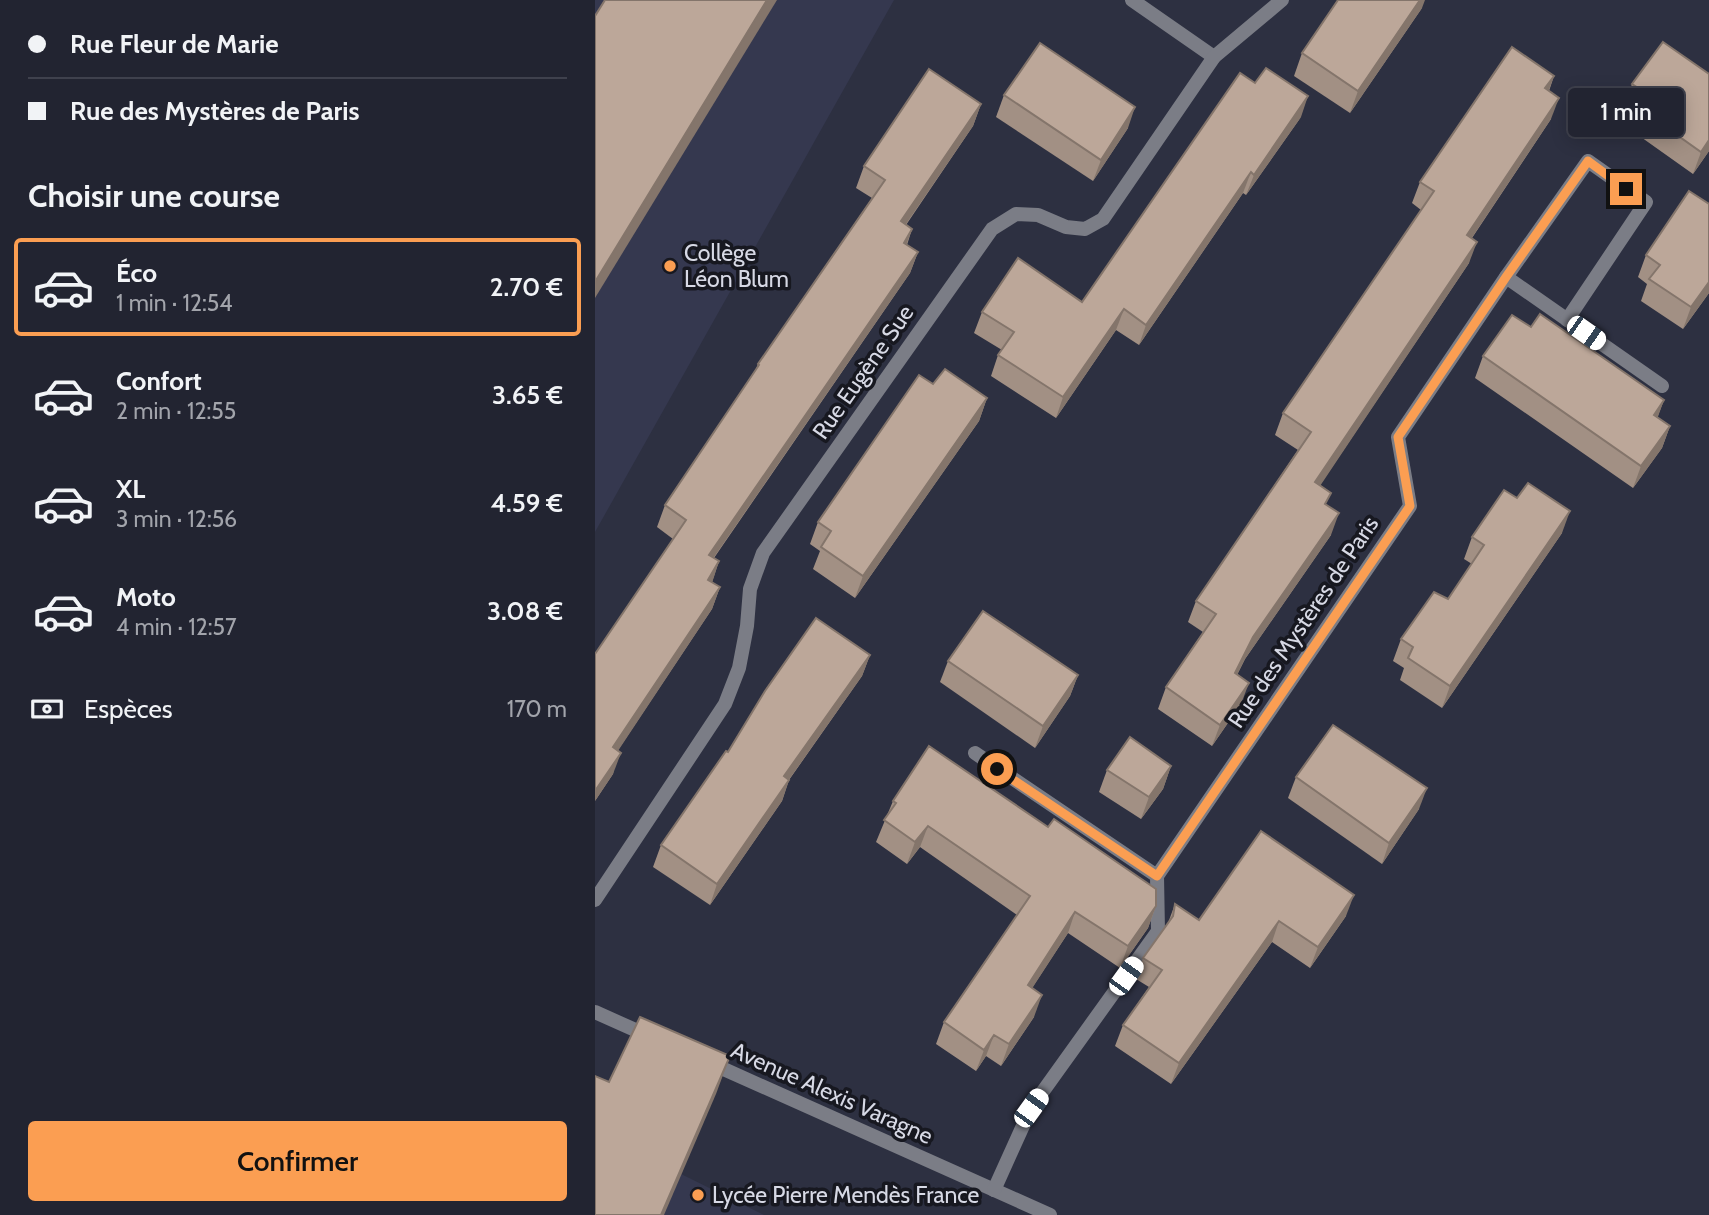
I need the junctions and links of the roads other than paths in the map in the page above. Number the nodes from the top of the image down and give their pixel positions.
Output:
1 (1132, 0) edge
2 (1282, 0) edge
3 (1214, 57) junction
4 (1506, 277) junction
5 (1567, 320) junction
6 (1662, 386) dead end
7 (975, 753) dead end
8 (1157, 876) junction
9 (595, 900) edge
10 (595, 1012) edge
11 (670, 1045) edge
12 (695, 1056) edge
13 (994, 1189) junction
14 (1051, 1215) edge

1 - 3 street
2 - 3 street, Rue Eugène Sue
3 - 9 street, Rue Eugène Sue
4 - 5 street
4 - 5 street, Rue des Mystères de Paris
4 - 8 street, Rue des Mystères de Paris
5 - 6 street
7 - 8 street
8 - 13 street
10 - 11 street
12 - 13 street, Avenue Alexis Varagne
13 - 14 street, Avenue Alexis Varagne

